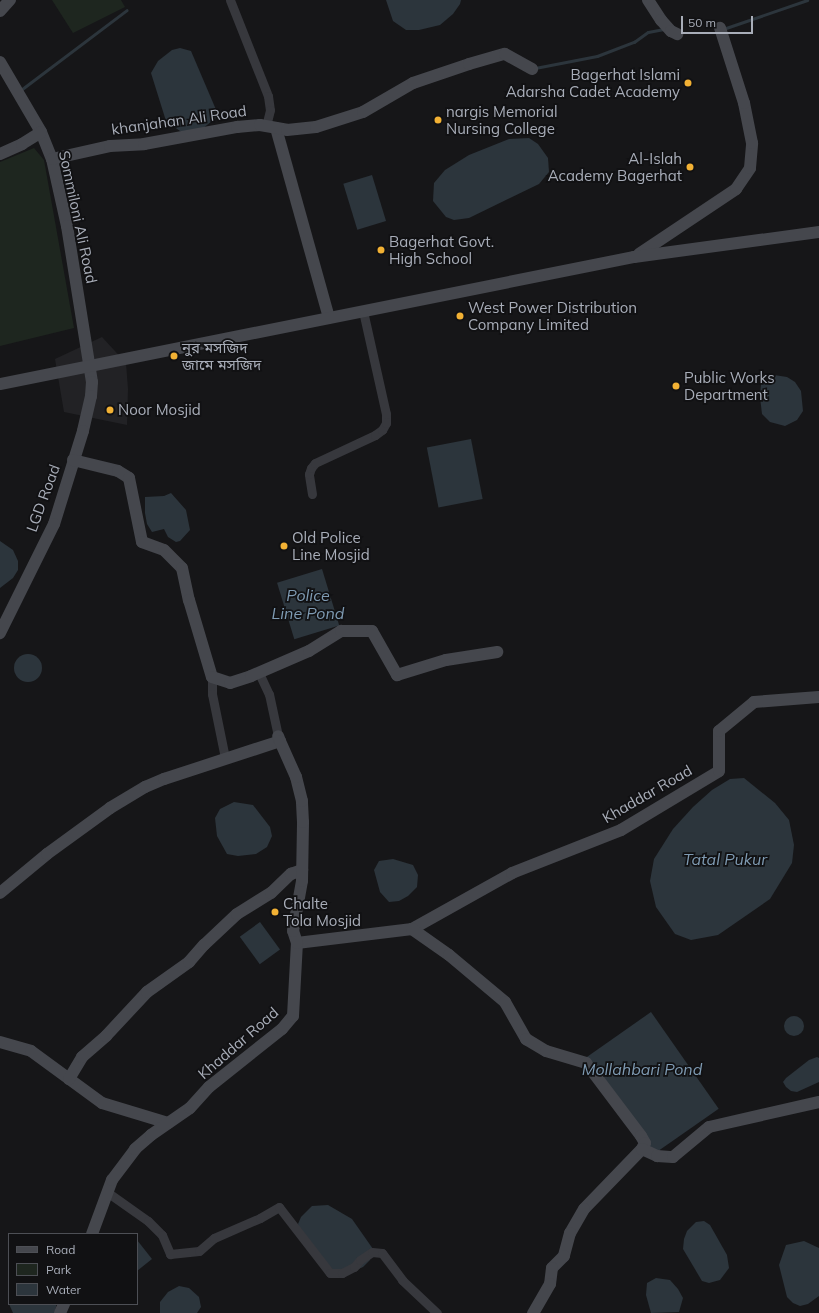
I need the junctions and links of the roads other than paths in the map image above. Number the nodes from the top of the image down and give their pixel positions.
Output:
1 (10, 0) edge
2 (230, 0) edge
3 (648, 0) edge
4 (0, 11) edge
5 (720, 28) dead end
6 (677, 34) dead end
7 (0, 62) edge
8 (532, 69) dead end
9 (270, 127) junction
10 (41, 132) junction
11 (0, 154) edge
12 (52, 159) junction
13 (819, 232) edge
14 (634, 257) junction
15 (363, 311) junction
16 (329, 318) junction
17 (90, 366) junction
18 (0, 384) edge
19 (74, 460) junction
20 (312, 494) dead end
21 (0, 633) edge
22 (497, 652) dead end
23 (259, 673) junction
24 (212, 677) junction
25 (819, 697) edge
26 (279, 738) junction
27 (225, 758) junction
28 (302, 870) junction
29 (0, 893) edge
30 (412, 929) junction
31 (297, 944) junction
32 (0, 1042) edge
33 (69, 1079) junction
34 (819, 1102) edge
35 (168, 1123) junction
36 (642, 1149) junction
37 (107, 1192) junction
38 (92, 1233) edge
39 (437, 1313) edge
40 (533, 1313) edge

1 - 4 street
2 - 9 street
3 - 6 street
5 - 14 street
7 - 10 street, Sommiloni Ali Road
8 - 9 street, khanjahan Ali Road
9 - 12 street, khanjahan Ali Road
9 - 16 street
10 - 11 street
10 - 12 street, Sommiloni Ali Road
12 - 17 street, Sommiloni Ali Road
13 - 14 street
14 - 15 street
15 - 16 street
15 - 20 street
16 - 17 street
17 - 18 street
17 - 19 street, LGD Road
19 - 21 street, LGD Road
19 - 24 street
22 - 23 street
23 - 24 street
23 - 26 street
24 - 27 street
25 - 30 street, Khaddar Road
26 - 27 street
26 - 28 street, Khaddar Road
27 - 29 street
28 - 31 street, Khaddar Road
28 - 33 street
30 - 31 street
30 - 36 street
31 - 35 street, Khaddar Road
32 - 33 street
33 - 35 street
34 - 36 street
35 - 37 street, Khaddar Road
36 - 40 street
37 - 38 street, Khaddar Road
37 - 39 street

